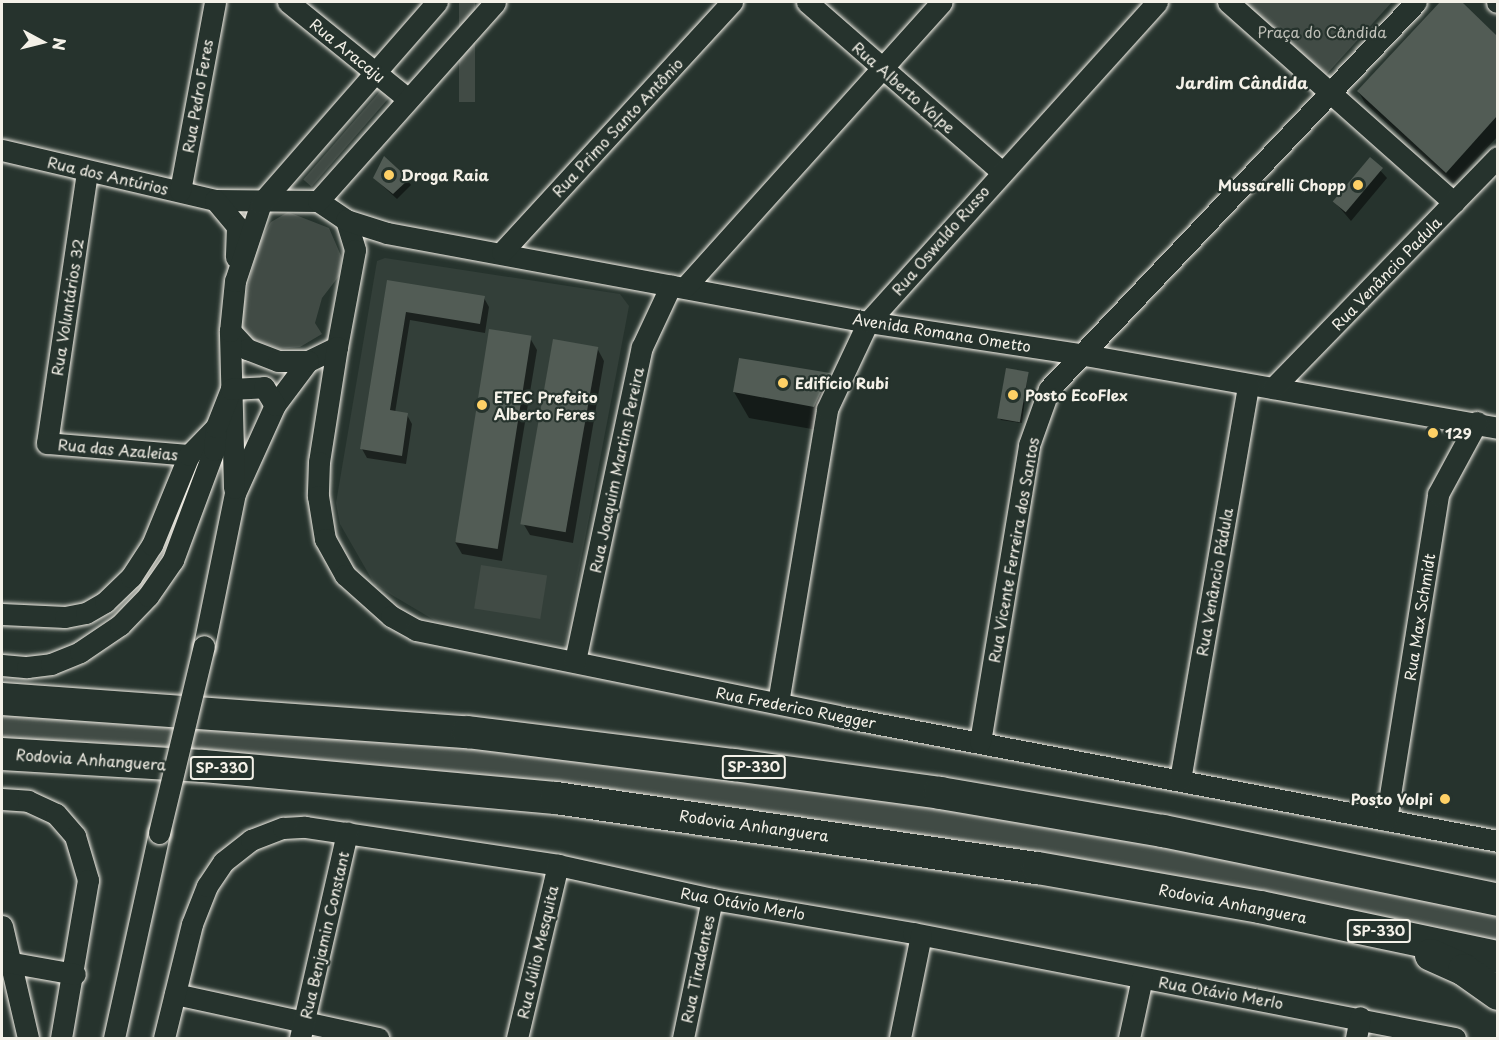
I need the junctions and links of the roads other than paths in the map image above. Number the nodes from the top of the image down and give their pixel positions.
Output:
1 (215, 2) edge
2 (288, 2) edge
3 (437, 2) edge
4 (495, 2) edge
5 (732, 2) edge
6 (807, 2) edge
7 (942, 2) edge
8 (1157, 2) edge
9 (1228, 2) edge
10 (1416, 2) edge
11 (882, 69) junction
12 (374, 71) junction
13 (1332, 92) junction
14 (408, 99) junction
15 (2, 150) edge
16 (1497, 157) edge
17 (1001, 171) junction
18 (87, 172) junction
19 (180, 191) junction
20 (215, 200) junction
21 (318, 201) junction
22 (261, 203) junction
23 (1454, 203) junction
24 (346, 220) junction
25 (387, 233) junction
26 (356, 250) junction
27 (502, 252) junction
28 (235, 281) junction
29 (679, 285) junction
30 (868, 322) junction
31 (231, 331) junction
32 (337, 346) junction
33 (1085, 355) junction
34 (308, 361) junction
35 (1248, 384) junction
36 (1273, 388) junction
37 (231, 389) junction
38 (275, 405) junction
39 (1491, 425) edge
40 (216, 427) junction
41 (47, 443) joint
42 (189, 454) junction
43 (235, 492) junction
44 (2, 614) edge
45 (575, 661) junction
46 (2, 665) edge
47 (2, 699) edge
48 (778, 703) junction
49 (980, 742) junction
50 (2, 754) edge
51 (1180, 780) junction
52 (2, 800) edge
53 (1386, 820) junction
54 (347, 832) junction
55 (1497, 841) edge
56 (558, 865) junction
57 (1402, 878) junction
58 (1497, 882) edge
59 (712, 899) junction
60 (1497, 900) edge
61 (1260, 907) junction
62 (2, 926) edge
63 (921, 935) junction
64 (1497, 957) edge
65 (6, 962) edge
66 (75, 974) junction
67 (1142, 978) junction
68 (175, 994) junction
69 (1497, 994) edge
70 (1360, 1017) junction
71 (302, 1030) edge
72 (28, 1038) edge
73 (61, 1038) edge
74 (114, 1038) edge
75 (164, 1038) edge
76 (378, 1038) edge
77 (516, 1038) edge
78 (683, 1038) edge
79 (900, 1038) edge
80 (1129, 1038) edge
81 (1356, 1038) edge
82 (1455, 1038) edge

1 - 19 street, Rua Pedro Feres
2 - 12 street, Rua Aracaju
3 - 12 street
4 - 14 street
5 - 27 street, Rua Primo Santo Antônio
6 - 11 street, Rua Alberto Volpe
7 - 11 street, Rua Joaquim Martins Pereira
8 - 17 street, Rua Oswaldo Russo
9 - 13 street
10 - 13 street, Rua Vicente Ferreira dos Santos
11 - 17 street, Rua Alberto Volpe
11 - 29 street, Rua Joaquim Martins Pereira
12 - 14 street, Rua Aracaju
12 - 22 street
13 - 23 street
13 - 33 street, Rua Vicente Ferreira dos Santos
14 - 21 street
15 - 18 street, Rua dos Antúrios
16 - 23 street, Rua Venâncio Padula
17 - 30 street, Rua Oswaldo Russo
18 - 19 street, Rua dos Antúrios
18 - 41 street, Rua Voluntários 32
19 - 20 street, Rua dos Antúrios
20 - 22 street, Rua dos Antúrios
20 - 28 street
21 - 22 street
21 - 24 street
22 - 28 street
23 - 36 street, Rua Venâncio Padula
24 - 25 street, Avenida Romana Ometto
24 - 26 street
25 - 26 street
25 - 27 street, Avenida Romana Ometto
26 - 32 street
27 - 29 street, Avenida Romana Ometto
28 - 31 street
29 - 30 street, Avenida Romana Ometto
29 - 45 street, Rua Joaquim Martins Pereira
30 - 33 street, Avenida Romana Ometto
30 - 48 street, Rua Oswaldo Russo
31 - 34 street
31 - 37 street
32 - 34 street
32 - 45 street, Rua Frederico Ruegger
33 - 35 street, Avenida Romana Ometto
33 - 49 street, Rua Vicente Ferreira dos Santos
34 - 38 street
35 - 36 street, Avenida Romana Ometto
35 - 51 street, Rua Venâncio Pádula
36 - 39 street, Avenida Romana Ometto
37 - 38 street
37 - 40 street
37 - 43 street
38 - 43 street
39 - 53 street, Rua Max Schmidt
40 - 42 street
40 - 46 street
41 - 42 street, Rua das Azaleias
42 - 44 street
43 - 74 street, bridge
45 - 48 street, Rua Frederico Ruegger
47 - 57 highway, SP-330
48 - 49 street, Rua Frederico Ruegger
49 - 51 street, Rua Frederico Ruegger
50 - 61 highway, Rodovia Anhanguera / SP-330
51 - 53 street, Rua Frederico Ruegger
52 - 66 street
53 - 55 street, Rua Frederico Ruegger
54 - 56 street, Rua Otávio Merlo
54 - 68 street, Rua Otávio Merlo
54 - 71 street, Rua Benjamin Constant
56 - 59 street, Rua Otávio Merlo
56 - 77 street, Rua Júlio Mesquita
57 - 58 highway
57 - 60 highway, SP-330
59 - 63 street, Rua Otávio Merlo
59 - 78 street, Rua Tiradentes
61 - 64 highway, Rodovia Anhanguera / SP-330
61 - 69 highway
62 - 65 street
63 - 67 street, Rua Otávio Merlo
63 - 79 street
65 - 66 street
65 - 72 street
66 - 73 street
67 - 70 street, Rua Otávio Merlo
67 - 80 street
68 - 71 street
68 - 75 street, Rua Otávio Merlo
70 - 81 street
70 - 82 street, Rua Otávio Merlo
71 - 76 street

